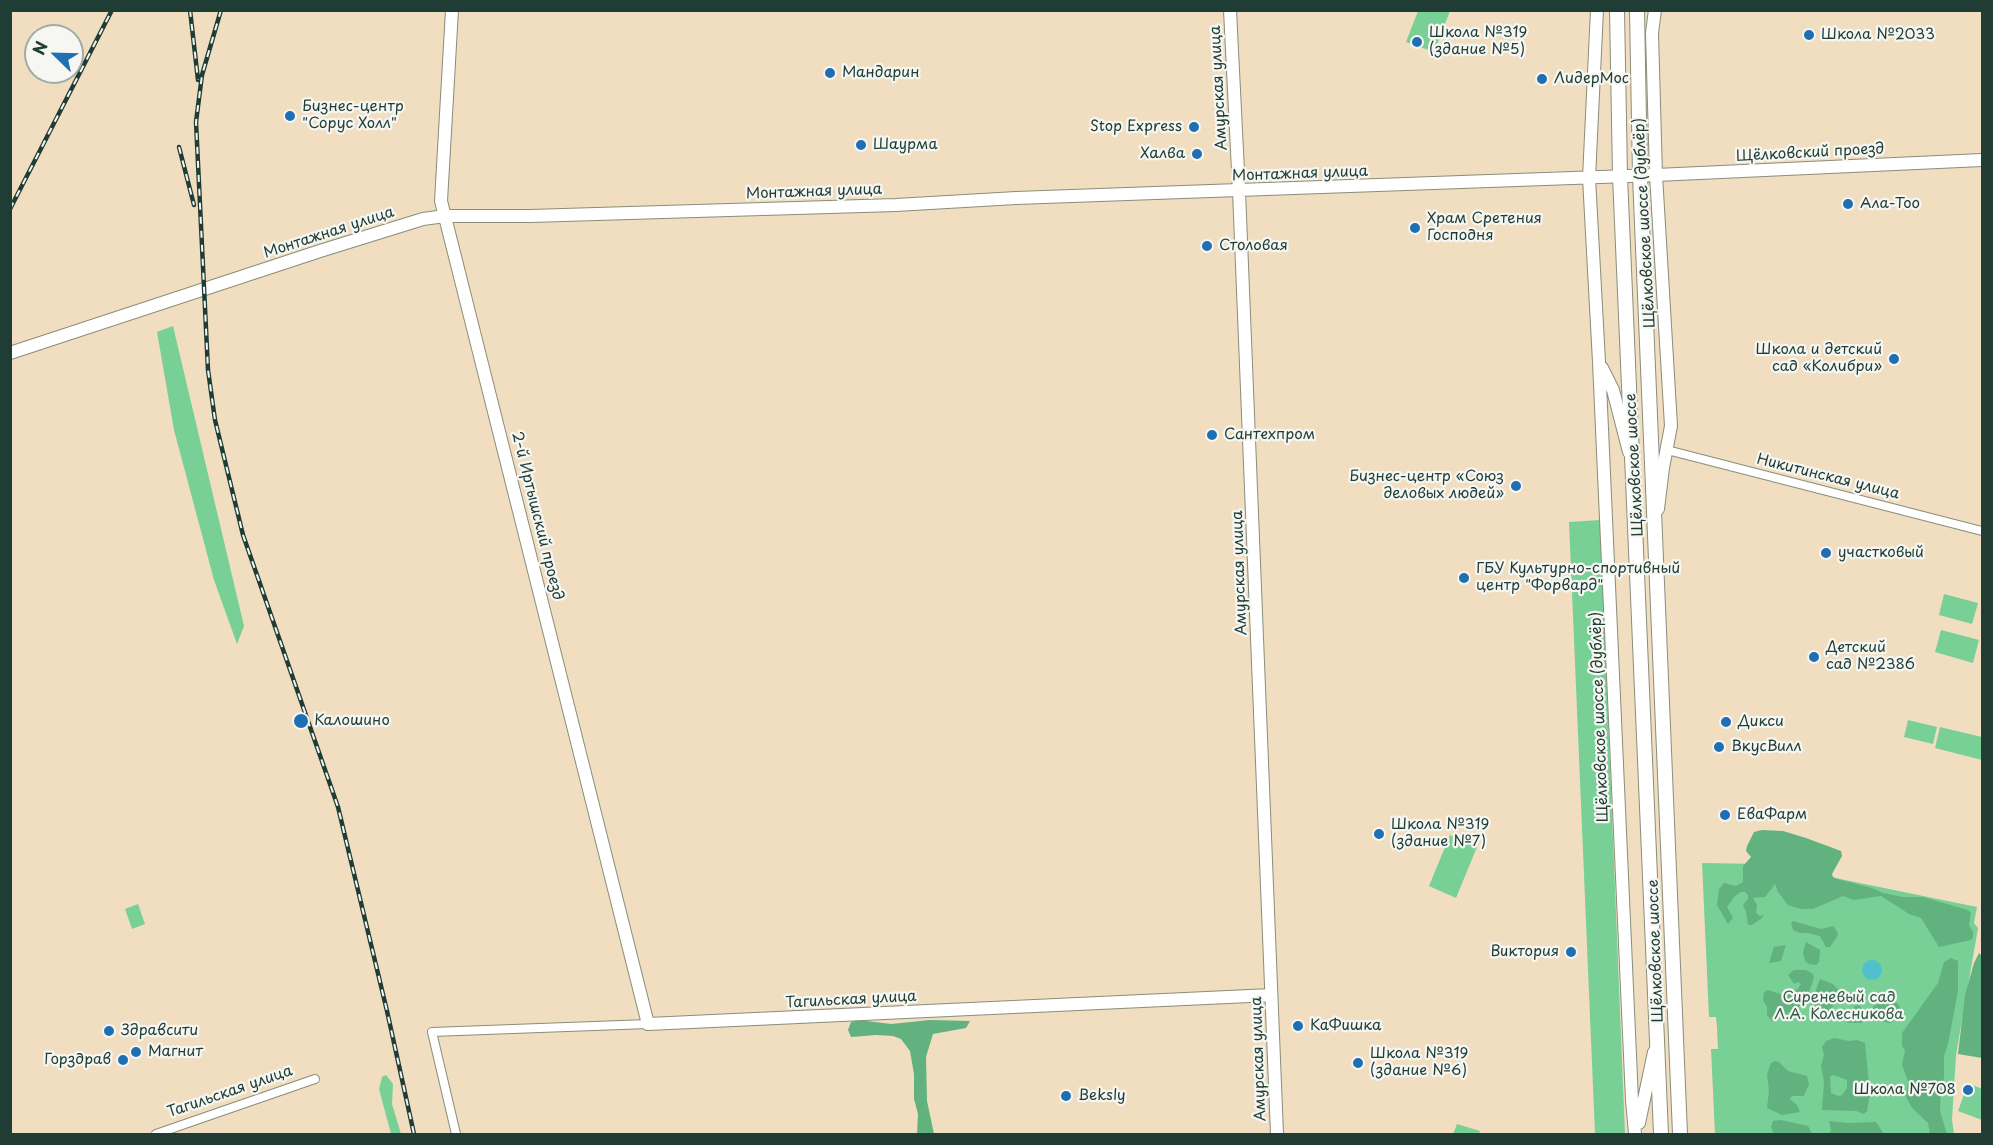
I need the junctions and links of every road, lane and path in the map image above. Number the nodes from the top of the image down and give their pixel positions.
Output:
1 (452, 10) edge
2 (1230, 10) edge
3 (1597, 10) edge
4 (1617, 10) edge
5 (1637, 10) edge
6 (1654, 10) edge
7 (1983, 160) edge
8 (1656, 175) junction
9 (1620, 176) junction
10 (1640, 176) junction
11 (1588, 177) junction
12 (1239, 191) junction
13 (445, 216) junction
14 (10, 353) edge
15 (1599, 362) junction
16 (1667, 450) junction
17 (1632, 466) junction
18 (1983, 531) edge
19 (1656, 541) junction
20 (1271, 995) junction
21 (648, 1024) junction
22 (1656, 1030) junction
23 (315, 1079) dead end
24 (156, 1134) edge
25 (456, 1134) edge
26 (1277, 1134) edge
27 (1636, 1134) edge
28 (1661, 1134) edge
29 (1680, 1134) edge

1 - 13 street, 2-й Иртышский проезд
2 - 12 street, Амурская улица
3 - 11 street, Щёлковское шоссе (дублёр)
4 - 9 main road, Щёлковское шоссе
5 - 10 main road, Щёлковское шоссе
6 - 8 street, Щёлковское шоссе (дублёр)
7 - 8 street, Щёлковский проезд
8 - 10 street, Щёлковский проезд
8 - 16 street, Щёлковское шоссе (дублёр)
9 - 10 street, Монтажная улица
9 - 11 street, Монтажная улица
9 - 17 main road, Щёлковское шоссе
10 - 19 main road, Щёлковское шоссе
11 - 12 street, Монтажная улица
11 - 15 street, Щёлковское шоссе (дублёр)
12 - 13 street, Монтажная улица
12 - 20 street, Амурская улица
13 - 14 street, Монтажная улица
13 - 21 street, 2-й Иртышский проезд
15 - 17 street
15 - 27 street, Щёлковское шоссе (дублёр)
16 - 18 street, Никитинская улица
16 - 19 street, Щёлковское шоссе (дублёр)
17 - 22 main road, Щёлковское шоссе
19 - 29 main road, Щёлковское шоссе
20 - 21 street, Тагильская улица
20 - 26 street, Амурская улица
21 - 25 street, Тагильская улица
22 - 27 street
22 - 28 main road, Щёлковское шоссе
23 - 24 street, Тагильская улица

